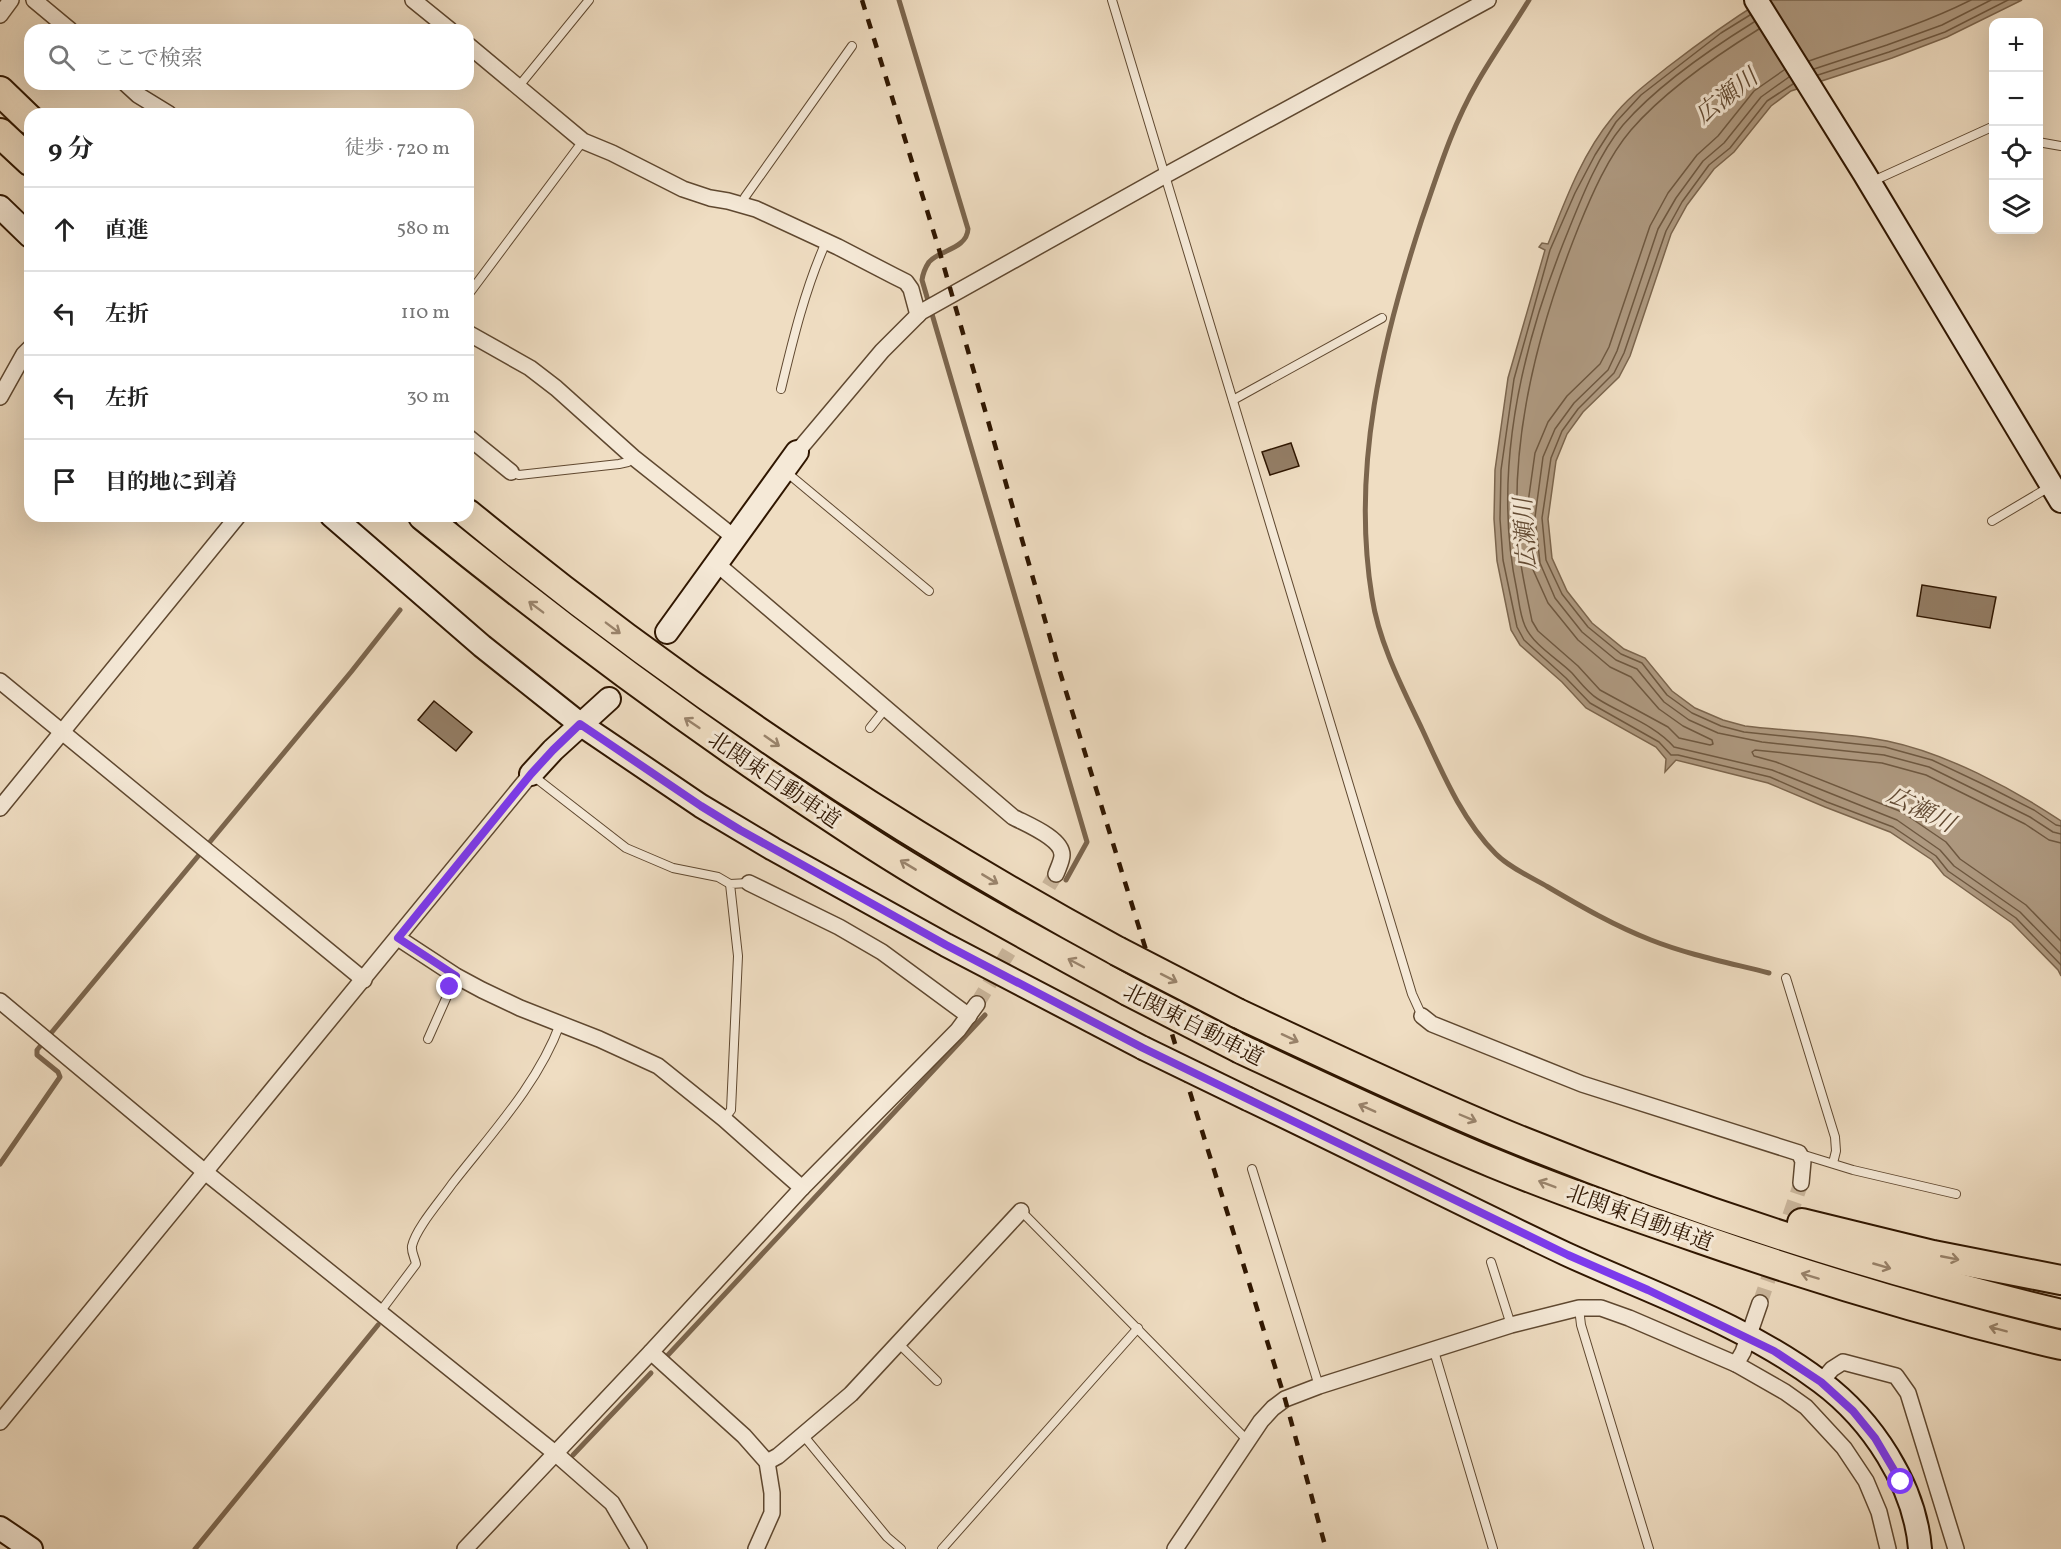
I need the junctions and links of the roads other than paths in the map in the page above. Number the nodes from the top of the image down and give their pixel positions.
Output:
1 (12, 0) edge
2 (34, 0) edge
3 (413, 0) edge
4 (590, 0) edge
5 (1112, 0) edge
6 (1488, 0) edge
7 (1756, 0) edge
8 (0, 15) edge
9 (63, 24) edge
10 (443, 24) edge
11 (852, 46) dead end
12 (474, 50) edge
13 (519, 86) junction
14 (133, 90) edge
15 (0, 91) edge
16 (159, 108) edge
17 (24, 114) edge
18 (1989, 128) edge
19 (0, 133) edge
20 (583, 141) junction
21 (2043, 143) edge
22 (2061, 146) edge
23 (24, 155) edge
24 (1164, 176) junction
25 (1866, 178) junction
26 (742, 205) junction
27 (0, 207) edge
28 (24, 230) edge
29 (826, 242) junction
30 (474, 287) edge
31 (918, 315) junction
32 (1382, 318) dead end
33 (474, 336) edge
34 (24, 354) edge
35 (781, 389) dead end
36 (0, 397) edge
37 (1233, 400) junction
38 (474, 442) edge
39 (633, 457) junction
40 (790, 461) junction
41 (510, 472) joint
42 (2056, 493) edge
43 (474, 519) edge
44 (1992, 521) dead end
45 (233, 522) edge
46 (339, 522) edge
47 (430, 522) edge
48 (735, 538) junction
49 (717, 564) junction
50 (929, 591) dead end
51 (667, 632) dead end
52 (0, 681) edge
53 (609, 699) dead end
54 (885, 709) junction
55 (580, 724) junction
56 (870, 728) dead end
57 (63, 731) junction
58 (531, 774) junction
59 (0, 808) edge
60 (1056, 874) tunnel mouth
61 (749, 883) joint
62 (730, 884) junction
63 (398, 938) junction
64 (456, 976) junction
65 (1786, 978) dead end
66 (364, 980) junction
67 (0, 1001) edge
68 (1422, 1016) joint
69 (560, 1024) junction
70 (428, 1039) dead end
71 (724, 1119) junction
72 (1510, 1136) junction
73 (1799, 1153) junction
74 (1833, 1163) junction
75 (1252, 1169) dead end
76 (205, 1172) junction
77 (1801, 1183) tunnel mouth
78 (802, 1188) junction
79 (1956, 1194) dead end
80 (1022, 1210) joint
81 (1491, 1262) dead end
82 (2051, 1278) edge
83 (1760, 1303) tunnel mouth
84 (1579, 1308) junction
85 (380, 1312) junction
86 (2055, 1312) edge
87 (1511, 1324) junction
88 (1138, 1328) junction
89 (1747, 1337) junction
90 (899, 1344) junction
91 (2058, 1344) edge
92 (1434, 1351) junction
93 (651, 1352) junction
94 (1736, 1364) junction
95 (937, 1381) dead end
96 (1821, 1382) junction
97 (1319, 1386) junction
98 (0, 1422) edge
99 (803, 1435) junction
100 (1248, 1441) junction
101 (555, 1453) junction
102 (767, 1462) junction
103 (0, 1528) edge
104 (31, 1549) edge
105 (465, 1549) edge
106 (639, 1549) edge
107 (756, 1549) edge
108 (901, 1549) edge
109 (942, 1549) edge
110 (1175, 1549) edge
111 (1493, 1549) edge
112 (1649, 1549) edge
113 (1888, 1549) edge
114 (1920, 1549) edge
115 (1956, 1549) edge

1 - 8 street
2 - 9 street
3 - 10 street
4 - 13 lane
5 - 24 lane
6 - 24 street
7 - 25 street
11 - 26 lane
12 - 13 street
13 - 20 street
14 - 16 street
15 - 17 highway
18 - 25 lane
19 - 23 highway
20 - 26 street
20 - 30 lane
21 - 22 lane
24 - 31 street
24 - 37 lane
25 - 42 street
26 - 29 street
27 - 28 street
29 - 31 street
29 - 35 lane
31 - 40 street
32 - 37 lane
33 - 39 street
34 - 36 street
37 - 68 lane
38 - 41 street
39 - 41 lane
39 - 48 street
40 - 48 street
40 - 50 lane
42 - 44 lane
43 -> 72 highway, 北関東自動車道, bridge
45 - 57 street
46 - 55 street
91 -> 47 highway, 北関東自動車道, bridge
48 - 49 street
49 - 51 street
49 - 54 street
52 - 57 street
53 - 55 street
54 - 56 lane
54 - 60 street
55 - 58 street
55 - 89 street, bridge
57 - 59 street
57 - 66 street
58 - 62 lane
58 - 63 street
61 - 62 lane
61 - 78 street
62 - 71 lane
63 - 64 street
63 - 66 street
64 - 69 street
64 - 70 lane
65 - 74 lane
66 - 76 street
67 - 76 street
68 - 73 street
69 - 71 street
69 - 85 lane
71 - 78 street
72 -> 82 highway
72 -> 86 highway, 北関東自動車道
73 - 74 lane
73 - 77 street
74 - 79 lane
75 - 97 lane
76 - 85 street
76 - 98 street
78 - 93 street
80 - 88 lane
80 - 90 street
81 - 87 lane
83 - 89 street
84 - 87 street
84 - 94 street
84 - 112 lane
85 - 101 street
87 - 92 street
88 - 100 lane
88 - 109 lane
89 - 94 street
89 - 96 street
90 - 95 lane
90 - 99 street
92 - 97 street
92 - 111 lane
93 - 101 street
93 - 102 street
94 - 113 street
96 - 114 street
96 - 115 street
97 - 100 street
99 - 102 street
99 - 108 lane
100 - 110 street
101 - 105 street
101 - 106 street
102 - 107 street
103 - 104 street

